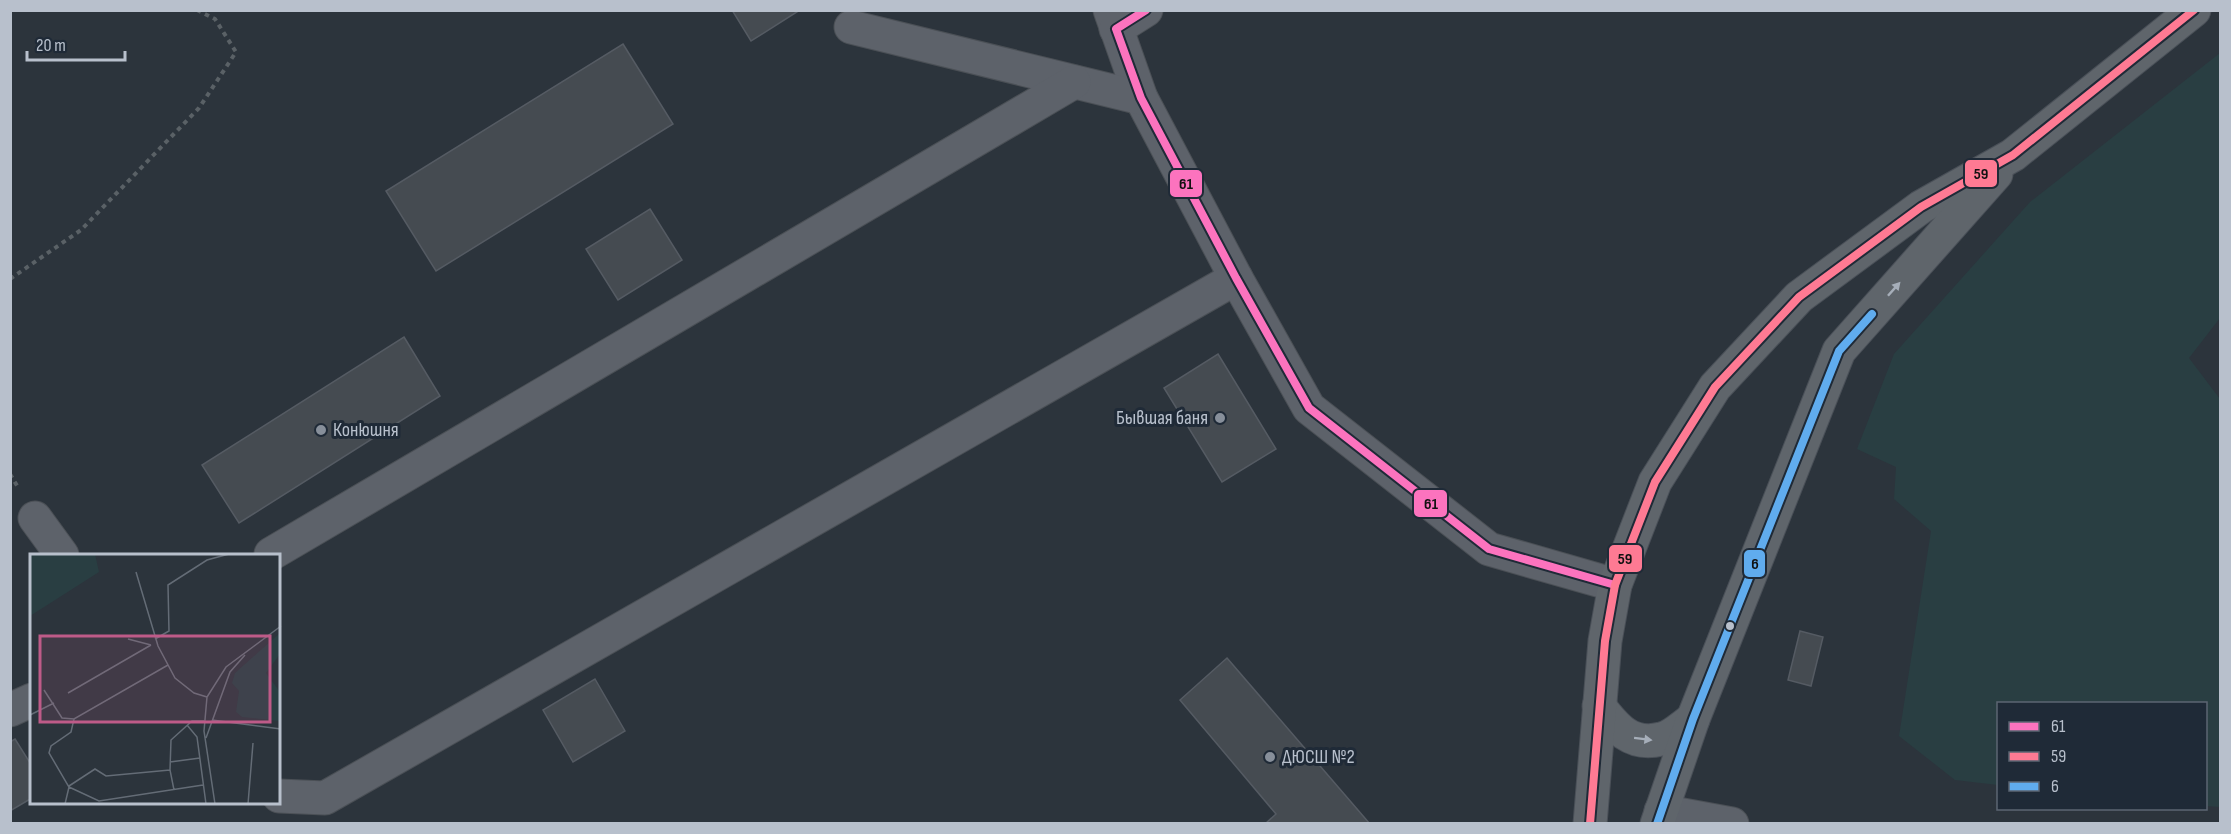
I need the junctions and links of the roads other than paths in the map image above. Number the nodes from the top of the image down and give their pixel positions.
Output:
1 (1146, 10) edge
2 (2194, 10) edge
3 (1113, 20) edge
4 (851, 27) dead end
5 (1074, 82) junction
6 (1141, 98) junction
7 (2013, 155) junction
8 (1236, 278) junction
9 (35, 518) dead end
10 (61, 554) edge
11 (271, 554) edge
12 (1615, 585) junction
13 (30, 701) edge
14 (1599, 706) junction
15 (10, 710) edge
16 (1694, 719) junction
17 (280, 796) edge
18 (320, 811) edge
19 (1659, 817) edge
20 (1590, 824) edge
21 (1732, 824) edge

1 - 3 street
2 - 7 main road
3 - 6 street
4 - 5 street
5 - 6 street
5 - 11 street
6 - 8 street
7 - 12 main road
16 -> 7 main road
8 - 12 street
8 - 18 street
9 - 10 street
12 - 14 main road
13 - 15 street
14 -> 16 main road
14 - 20 main road
16 - 19 main road
17 - 18 street
19 - 21 street

